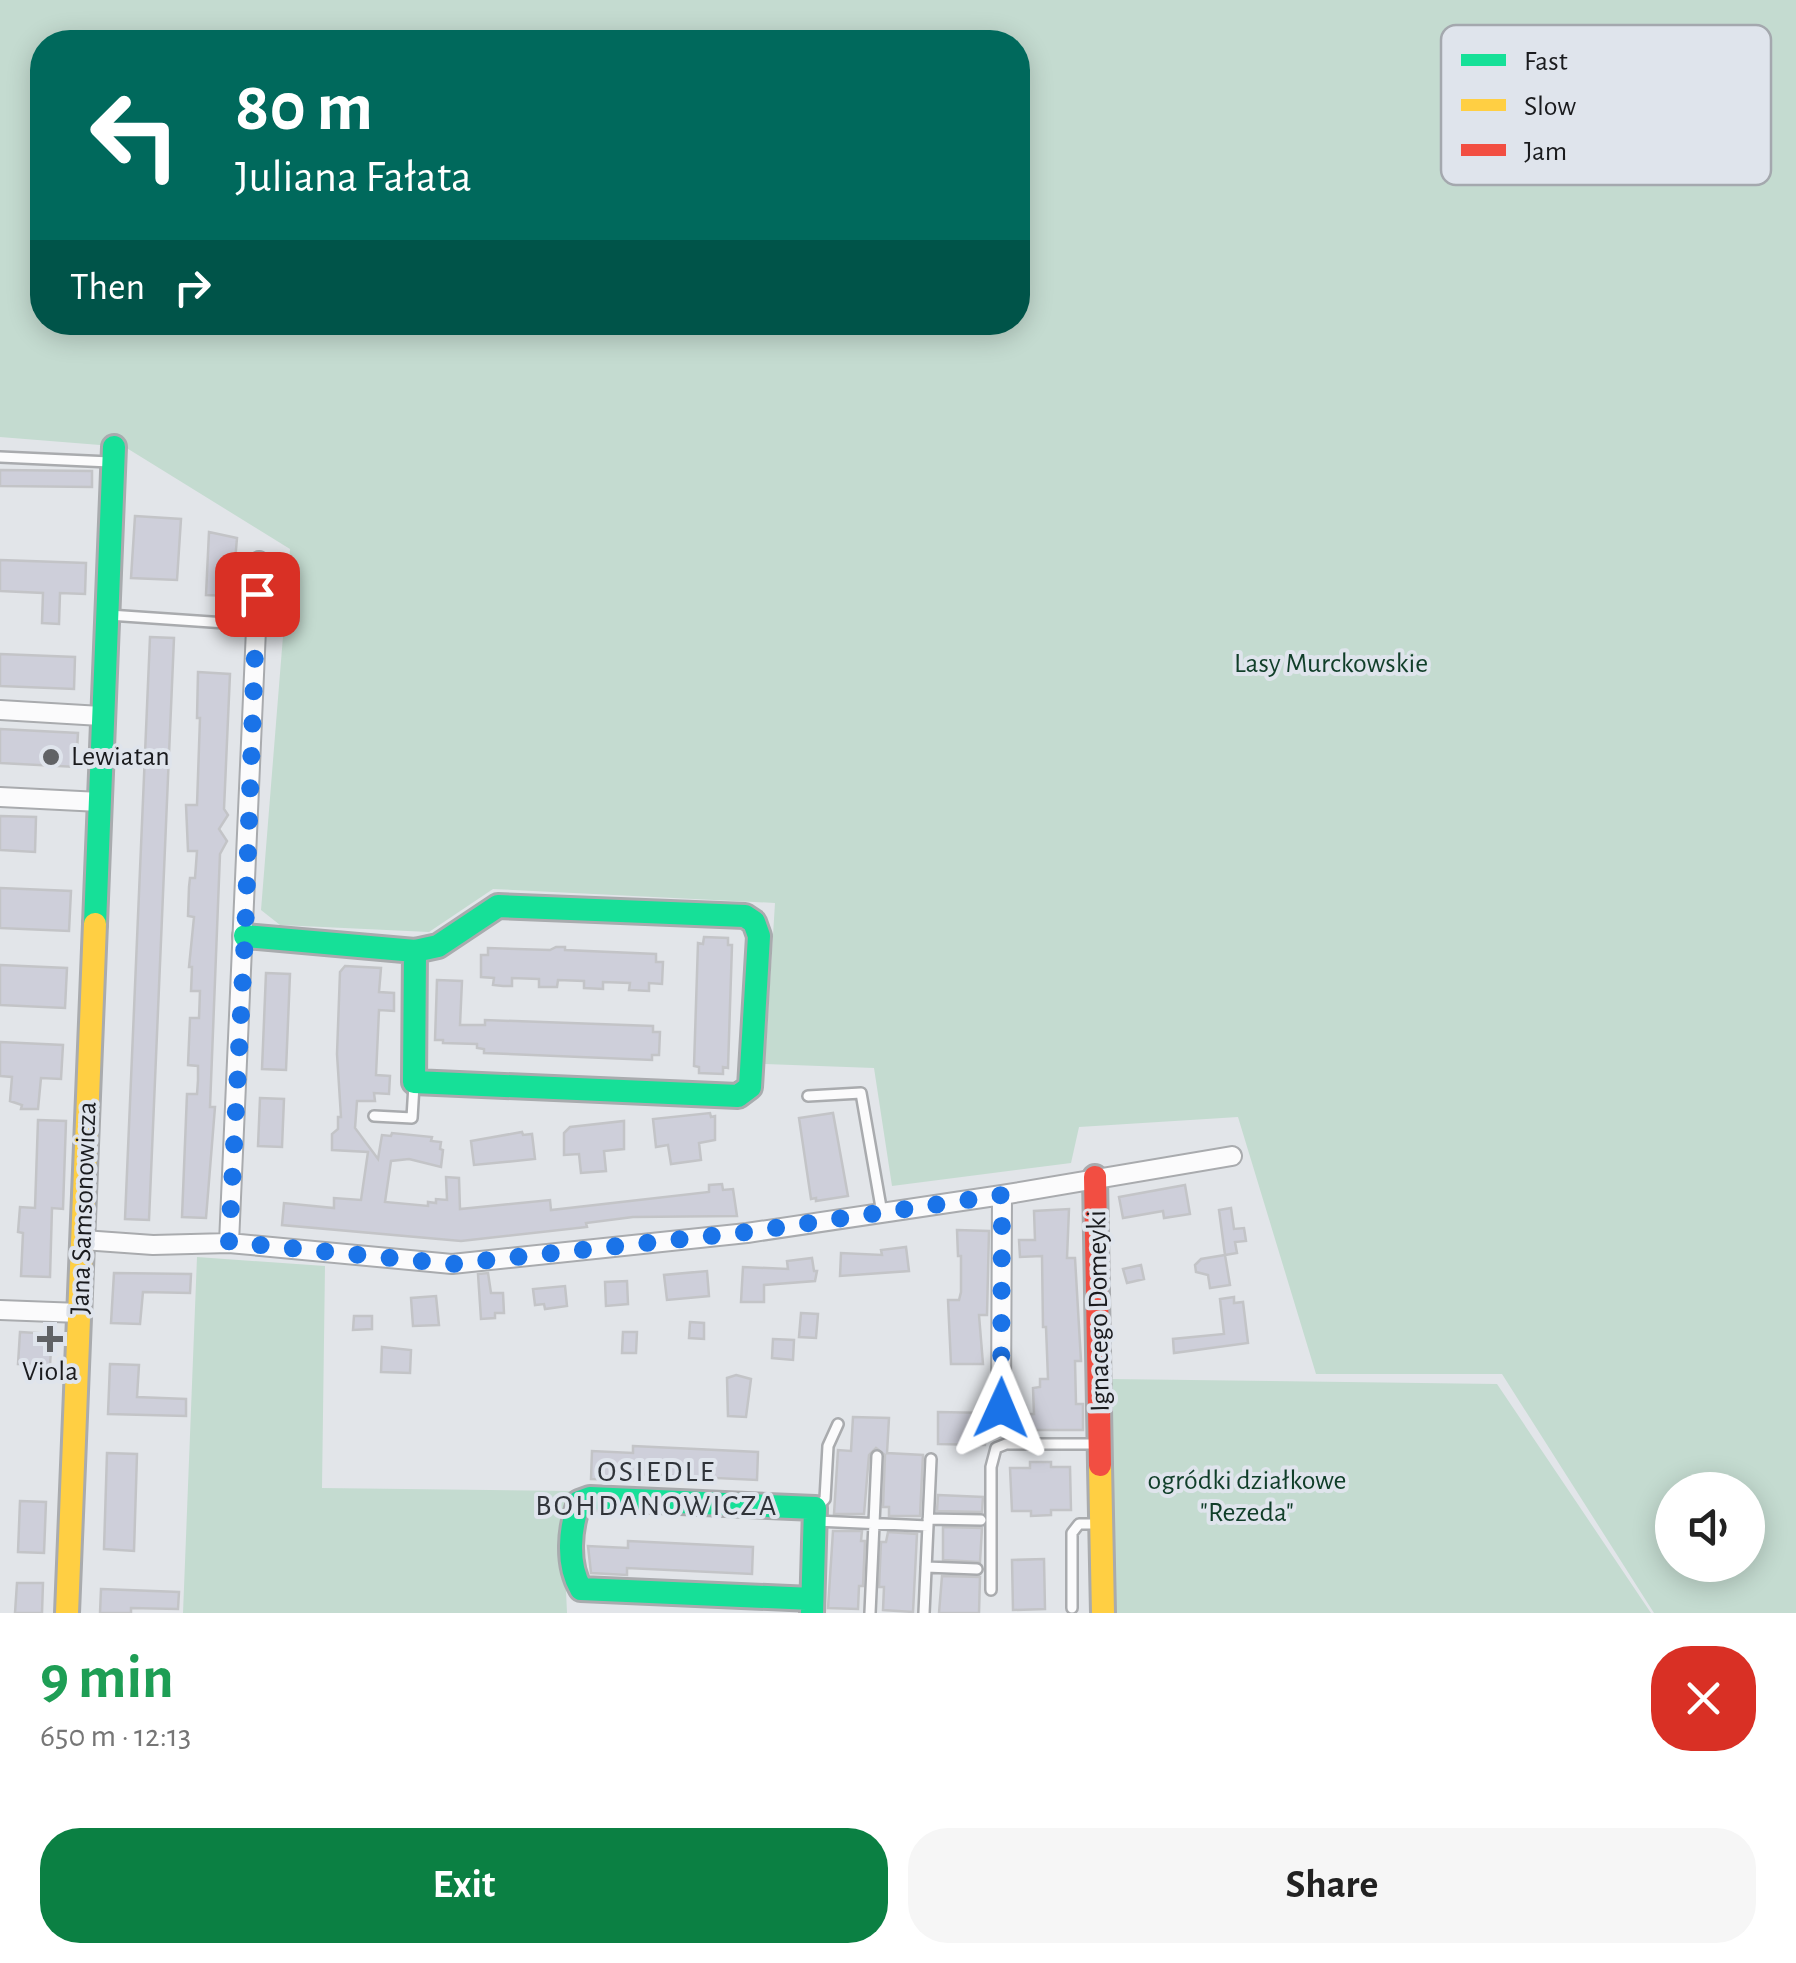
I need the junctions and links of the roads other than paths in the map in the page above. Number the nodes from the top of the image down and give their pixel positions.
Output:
1 (113, 454) joint
2 (0, 457) edge
3 (259, 562) dead end
4 (109, 615) junction
5 (255, 626) junction
6 (0, 710) edge
7 (101, 716) junction
8 (0, 797) edge
9 (100, 802) junction
10 (245, 936) junction
11 (415, 951) junction
12 (414, 1082) junction
13 (808, 1096) dead end
14 (374, 1116) dead end
15 (1232, 1156) dead end
16 (1095, 1177) junction
17 (1002, 1195) junction
18 (882, 1214) junction
19 (84, 1240) junction
20 (229, 1242) junction
21 (0, 1310) edge
22 (80, 1313) junction
23 (1001, 1408) dead end
24 (838, 1424) dead end
25 (1102, 1444) junction
26 (878, 1456) dead end
27 (931, 1459) dead end
28 (816, 1514) junction
29 (981, 1520) dead end
30 (928, 1522) junction
31 (874, 1523) junction
32 (1102, 1524) junction
33 (926, 1566) junction
34 (977, 1569) dead end
35 (990, 1590) dead end
36 (759, 1605) edge
37 (812, 1606) edge
38 (1072, 1608) dead end
39 (68, 1613) edge
40 (870, 1613) edge
41 (924, 1613) edge
42 (1104, 1613) edge

1 - 2 lane
1 - 4 street, Jana Samsonowicza
3 - 5 street
4 - 5 lane
4 - 7 street, Jana Samsonowicza
5 - 10 street
6 - 7 street
7 - 9 street, Jana Samsonowicza
8 - 9 street
9 - 19 street, Jana Samsonowicza
10 - 11 street
10 - 20 street
11 - 12 street
11 - 12 street
12 - 14 lane
13 - 18 lane
15 - 16 street
16 - 17 street
16 - 25 street, Ignacego Domeyki
17 - 18 street
17 - 23 street
18 - 20 street
19 - 20 street
19 - 22 street, Jana Samsonowicza
21 - 22 street
22 - 39 street, Jana Samsonowicza
24 - 28 lane
25 - 32 street, Ignacego Domeyki
25 - 35 lane, Ignacego Domeyki
26 - 31 lane
27 - 30 lane
28 - 31 lane
28 - 36 street
28 - 37 street
29 - 30 lane
30 - 31 lane
30 - 33 lane
31 - 40 lane
32 - 38 lane
32 - 42 street, Ignacego Domeyki
33 - 34 lane
33 - 41 lane
36 - 37 street

